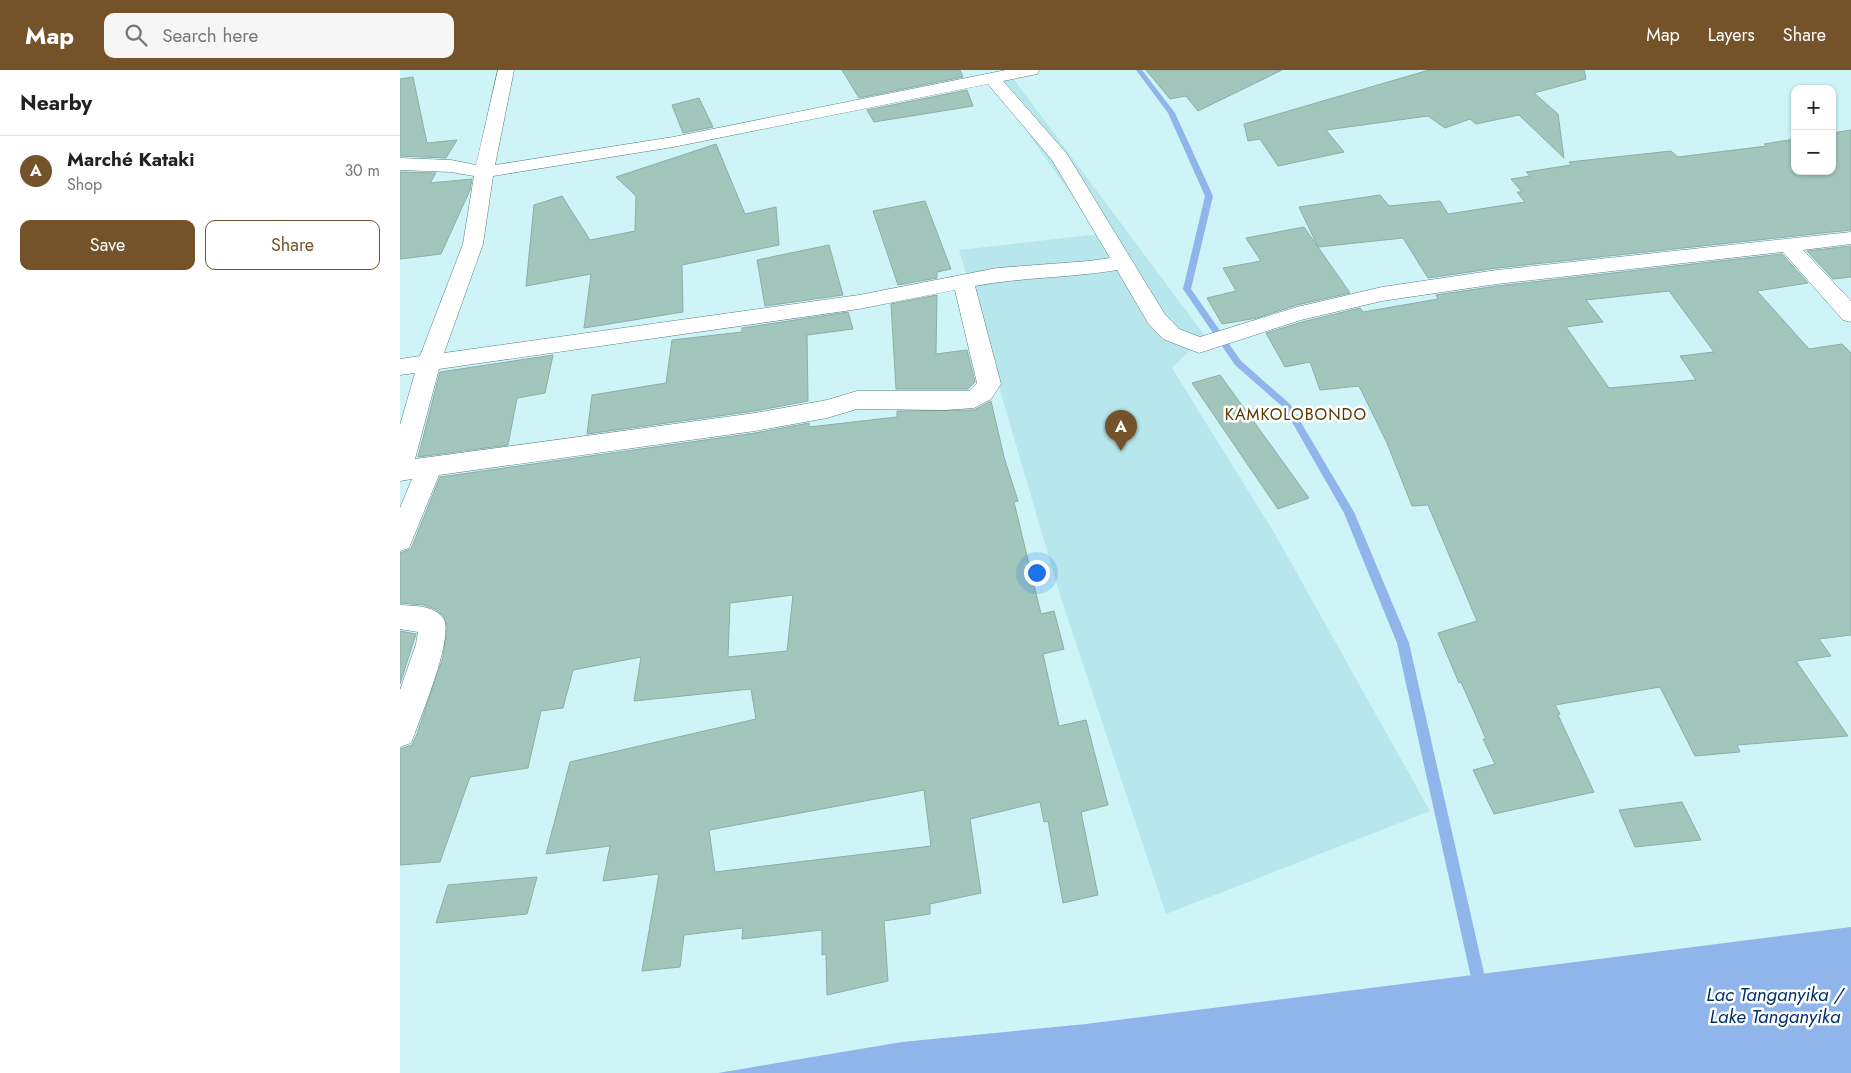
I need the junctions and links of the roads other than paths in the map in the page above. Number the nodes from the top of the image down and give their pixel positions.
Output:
1 (506, 70) edge
2 (1031, 70) edge
3 (992, 78) junction
4 (400, 164) edge
5 (484, 172) junction
6 (1851, 238) edge
7 (1787, 244) junction
8 (1124, 262) junction
9 (963, 281) junction
10 (1851, 314) edge
11 (429, 363) junction
12 (400, 366) edge
13 (428, 468) junction
14 (400, 470) edge
15 (400, 540) edge
16 (400, 617) edge
17 (400, 733) edge

1 - 5 street
2 - 3 street
3 - 5 street
3 - 8 street
4 - 5 street
5 - 11 street
6 - 7 street
7 - 8 street
7 - 10 street
8 - 9 street
9 - 11 street
9 - 13 street
11 - 12 street
11 - 14 street
13 - 14 street
13 - 15 street
16 - 17 street

